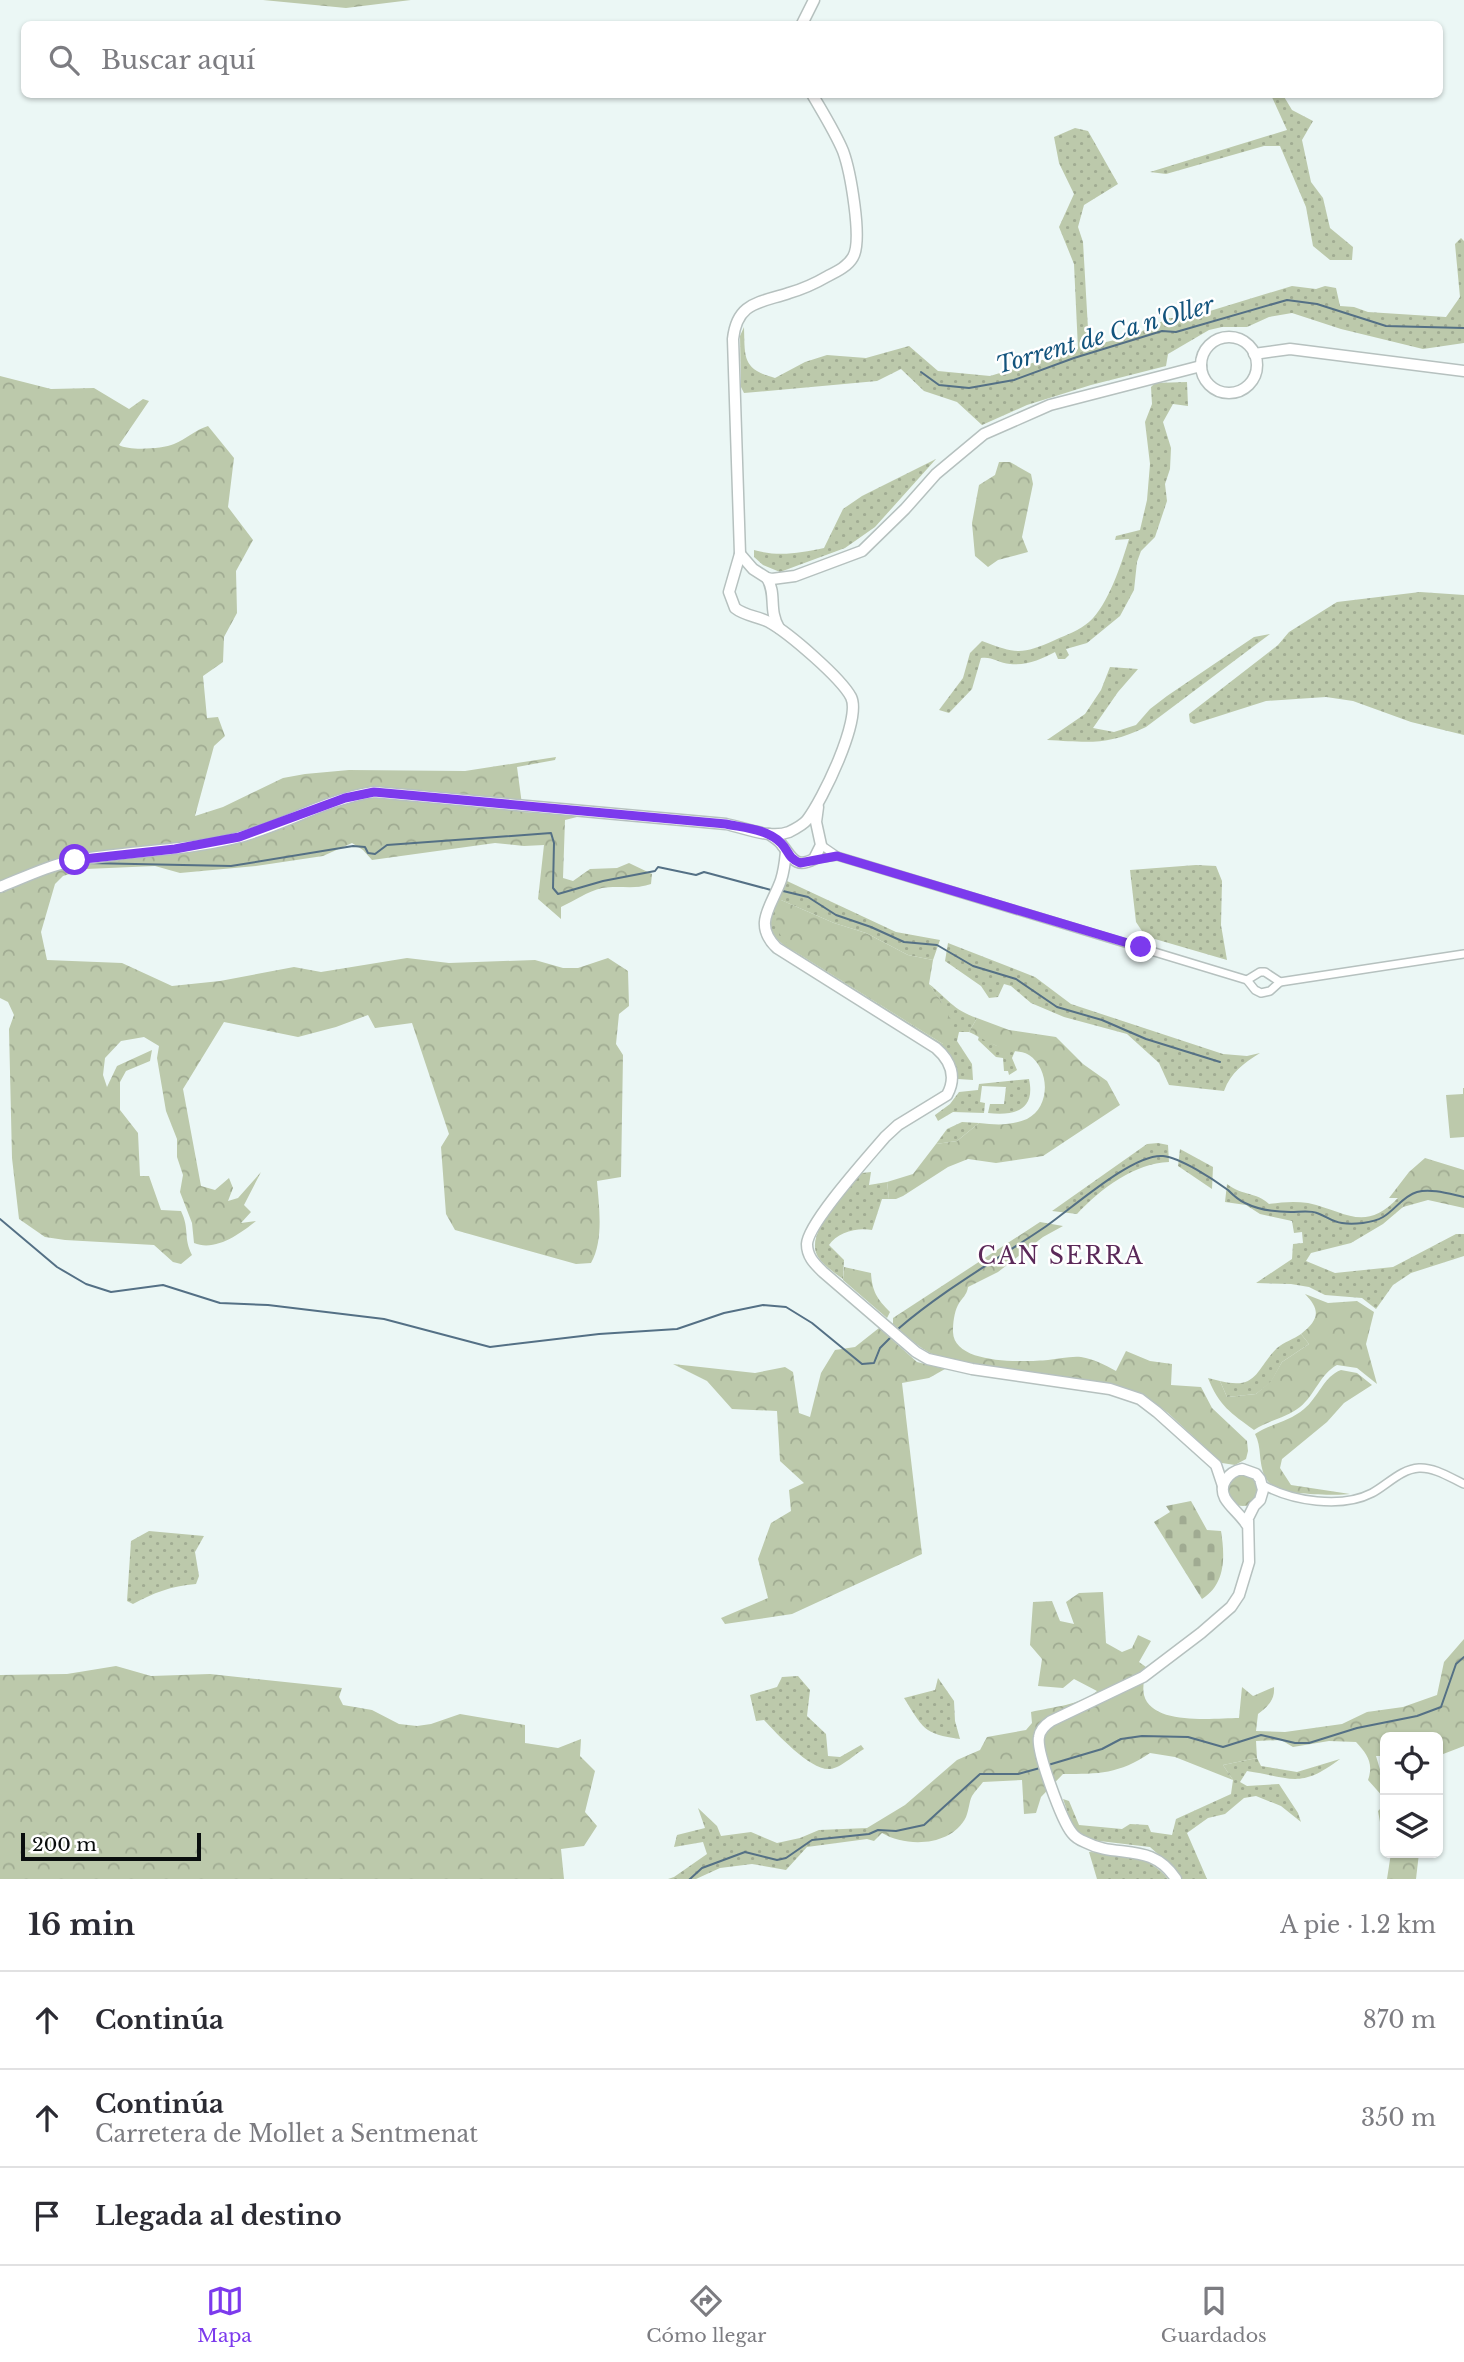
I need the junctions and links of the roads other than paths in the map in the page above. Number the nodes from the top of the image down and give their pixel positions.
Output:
1 (814, 0) edge
2 (804, 21) edge
3 (814, 98) edge
4 (1254, 354) junction
5 (1201, 366) junction
6 (1464, 372) edge
7 (740, 554) junction
8 (762, 576) junction
9 (795, 576) junction
10 (734, 582) junction
11 (772, 598) junction
12 (754, 615) junction
13 (779, 629) junction
14 (818, 803) junction
15 (799, 826) junction
16 (789, 832) junction
17 (817, 833) junction
18 (768, 834) junction
19 (821, 845) junction
20 (785, 849) junction
21 (837, 856) junction
22 (814, 859) junction
23 (800, 863) junction
24 (781, 882) junction
25 (0, 887) edge
26 (1464, 954) edge
27 (1251, 980) junction
28 (1275, 982) junction
29 (1216, 1465) junction
30 (1236, 1471) junction
31 (1464, 1484) edge
32 (1263, 1485) junction
33 (1223, 1486) junction
34 (1282, 1494) junction
35 (1257, 1503) junction
36 (1234, 1507) junction
37 (1247, 1525) junction
38 (1176, 1879) edge

1 - 2 main road
3 - 7 main road
4 - 5 main road
4 - 5 main road
4 - 6 main road
5 - 9 main road
7 - 8 main road
7 - 10 main road
8 - 9 main road
8 - 10 main road
8 - 11 main road
9 - 11 main road
10 - 12 main road
11 - 12 main road
11 - 13 main road
12 - 13 main road
13 - 14 main road
14 - 15 main road
14 - 17 main road
15 - 16 main road
15 - 17 main road
16 - 18 main road
16 - 20 main road
17 - 19 main road
18 - 20 main road
18 - 25 main road
19 - 21 street
19 - 22 main road
20 - 23 main road
20 - 24 main road
21 - 22 street
21 - 27 street
22 - 23 main road
23 - 24 main road
24 - 29 main road
26 - 28 street
27 - 28 street
27 - 28 street
29 - 30 main road
29 - 33 main road
30 - 32 main road
30 - 33 main road
31 - 34 street
32 - 34 street
32 - 35 main road
33 - 36 main road
34 - 35 street
35 - 36 main road
35 - 37 main road
36 - 37 main road
37 - 38 main road

